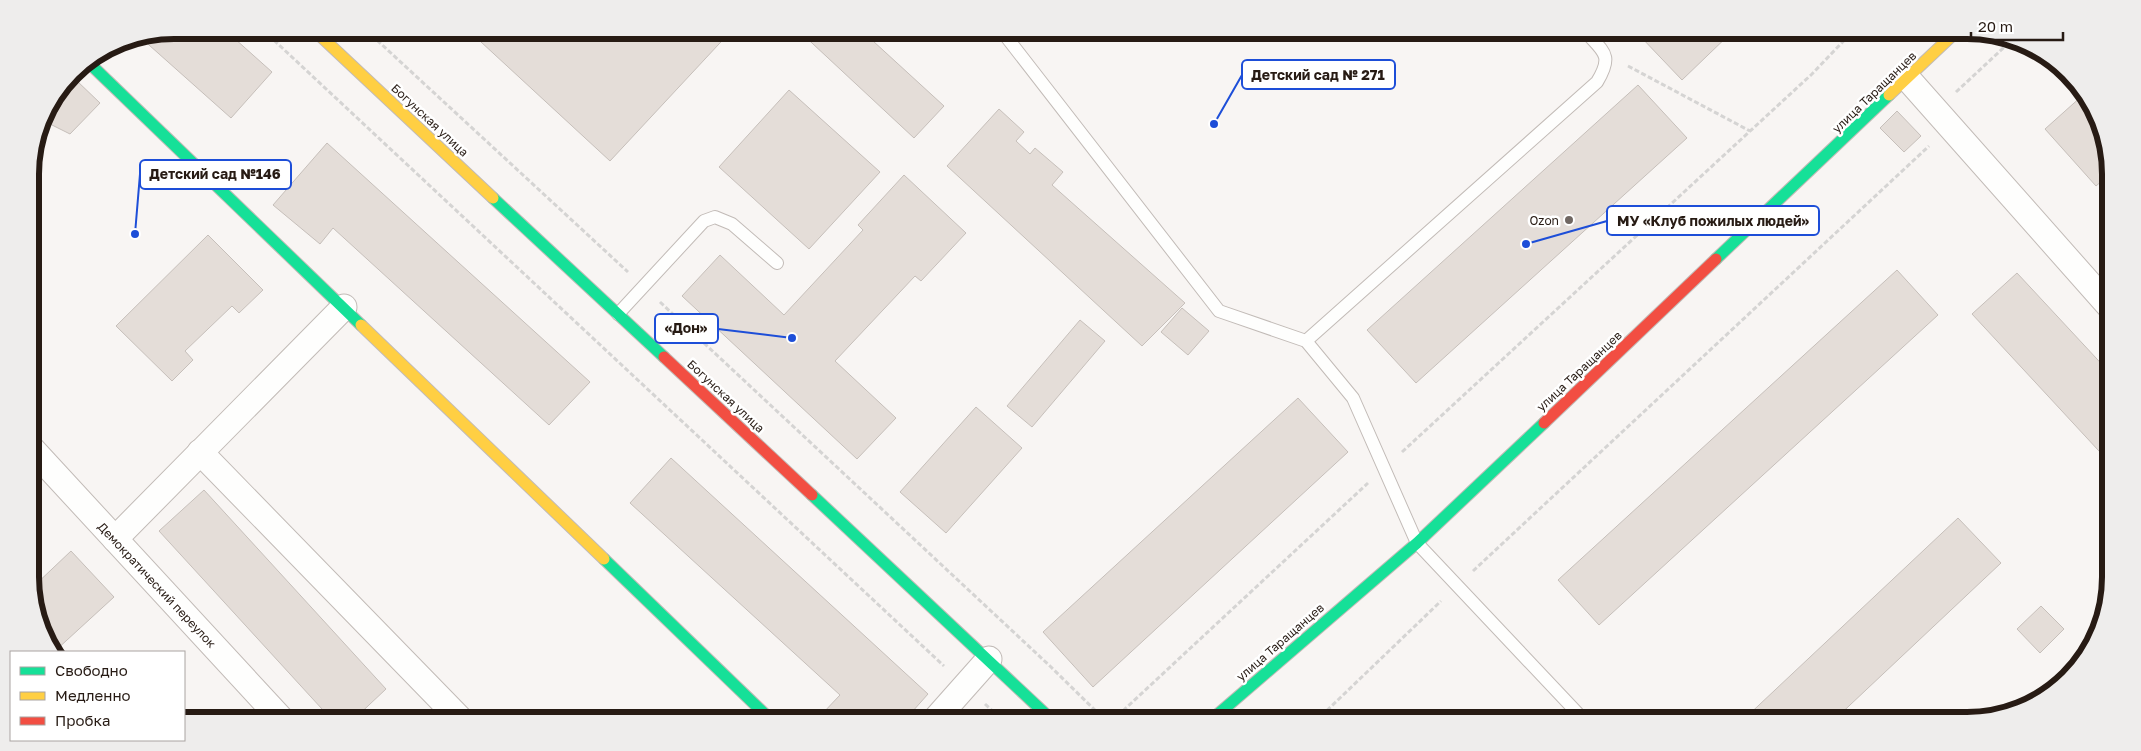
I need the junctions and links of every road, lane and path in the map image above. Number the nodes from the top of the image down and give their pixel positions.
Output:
1 (273, 39) edge
2 (324, 39) edge
3 (376, 39) edge
4 (1008, 39) edge
5 (1592, 39) edge
6 (1845, 39) edge
7 (1949, 39) edge
8 (2008, 45) edge
9 (1605, 54) junction
10 (92, 66) edge
11 (1908, 79) junction
12 (1943, 119) junction
13 (1750, 131) junction
14 (776, 263) dead end
15 (644, 286) junction
16 (2102, 298) edge
17 (344, 307) junction
18 (618, 314) junction
19 (1306, 341) junction
20 (200, 452) junction
21 (39, 457) edge
22 (1384, 468) junction
23 (115, 539) junction
24 (1417, 543) junction
25 (1458, 585) junction
26 (989, 659) junction
27 (965, 686) junction
28 (274, 712) edge
29 (453, 712) edge
30 (763, 712) edge
31 (942, 712) edge
32 (994, 712) edge
33 (1044, 712) edge
34 (1097, 712) edge
35 (1122, 712) edge
36 (1220, 712) edge
37 (1325, 712) edge
38 (1577, 712) edge

1 - 27 path
2 - 18 street, Богунская улица
3 - 15 path
4 - 19 lane
5 - 9 lane
6 - 13 path
7 - 11 street, улица Таращанцев
8 - 12 path
9 - 13 path
9 - 19 lane
10 - 17 street
11 - 12 street
11 - 24 street, улица Таращанцев
12 - 16 street
12 - 25 path
13 - 22 path
14 - 15 lane
15 - 18 lane
15 - 34 path
17 - 20 street
17 - 30 street
18 - 26 street, Богунская улица
19 - 22 lane
20 - 23 street
20 - 29 street
21 - 23 street, Демократический переулок
22 - 24 lane
22 - 35 path
23 - 28 street, Демократический переулок
24 - 25 lane
24 - 36 street, улица Таращанцев
25 - 37 path
25 - 38 lane
26 - 27 street
26 - 33 street, Богунская улица
27 - 31 street
27 - 32 path

